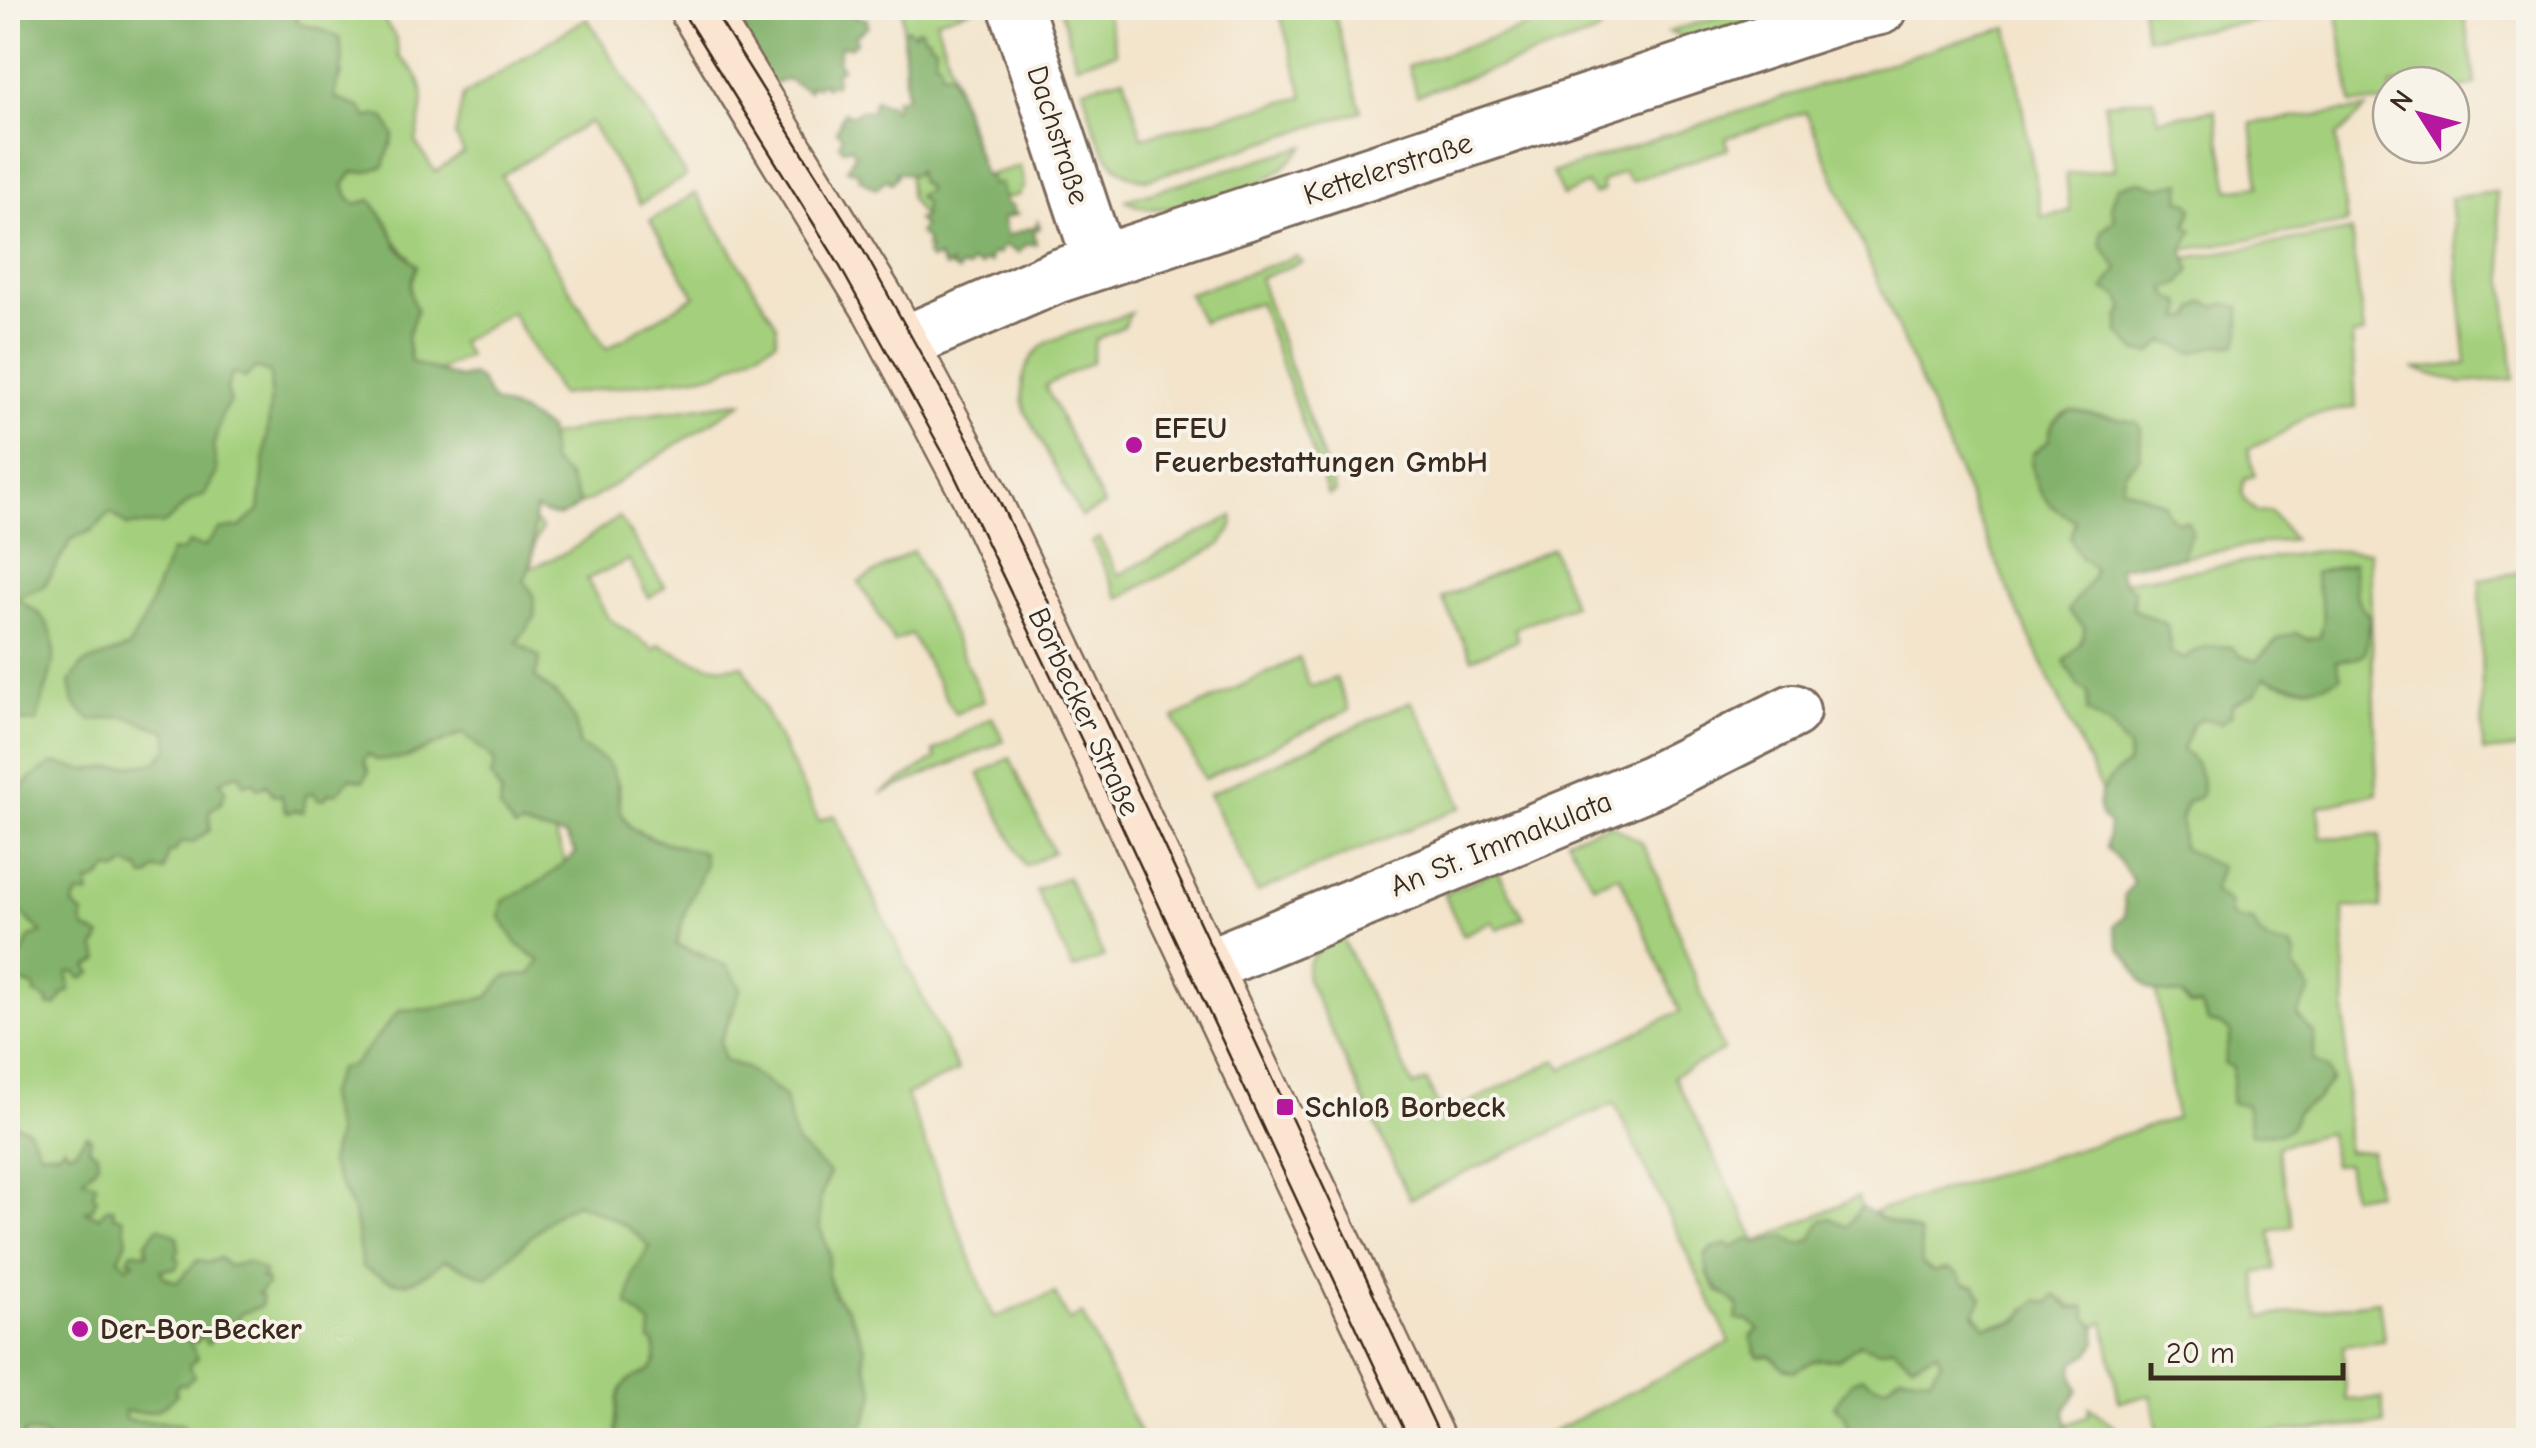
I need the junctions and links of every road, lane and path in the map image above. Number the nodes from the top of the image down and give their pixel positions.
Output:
1 (697, 8) edge
2 (1016, 8) edge
3 (1880, 8) edge
4 (1100, 262) junction
5 (901, 344) junction
6 (1793, 711) dead end
7 (1204, 967) junction
8 (1426, 1440) edge

1 - 5 street, Borbecker Straße
2 - 4 street, Dachstraße
3 - 4 street, Kettelerstraße
4 - 5 street, Kettelerstraße
5 - 7 street, Borbecker Straße
6 - 7 street, An St. Immakulata
7 - 8 street, Borbecker Straße

